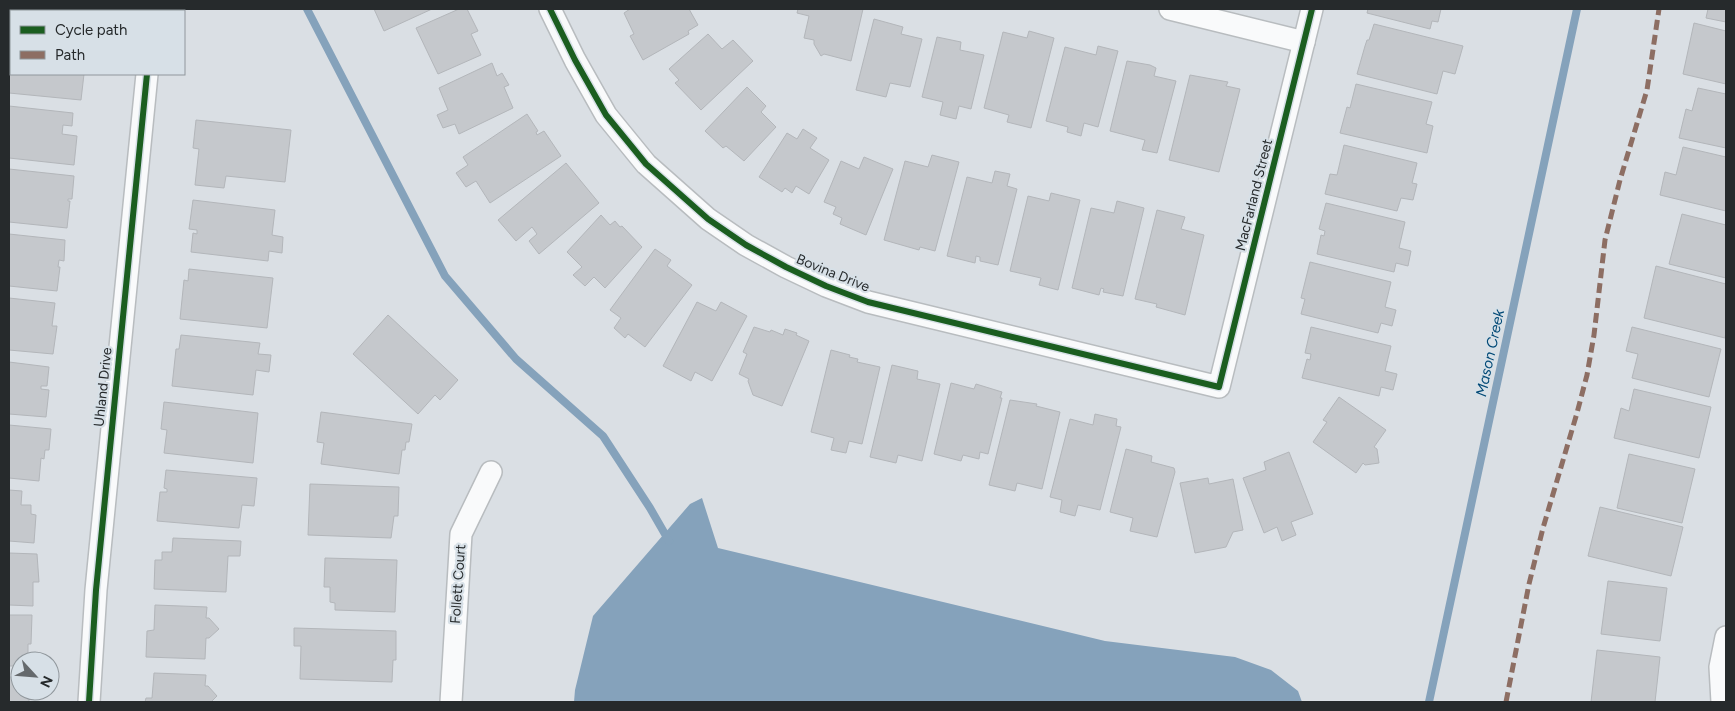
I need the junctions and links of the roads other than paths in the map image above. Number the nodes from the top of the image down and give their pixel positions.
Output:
1 (550, 9) edge
2 (1170, 9) edge
3 (1312, 9) edge
4 (1304, 42) junction
5 (147, 75) edge
6 (1219, 387) joint
7 (491, 472) dead end
8 (1726, 637) edge
9 (89, 702) edge
10 (451, 702) edge
11 (1722, 702) edge

1 - 6 street, Bovina Drive
2 - 4 street
3 - 4 street, MacFarland Street
4 - 6 street, MacFarland Street
5 - 9 street, Uhland Drive
7 - 10 street, Follett Court
8 - 11 street

